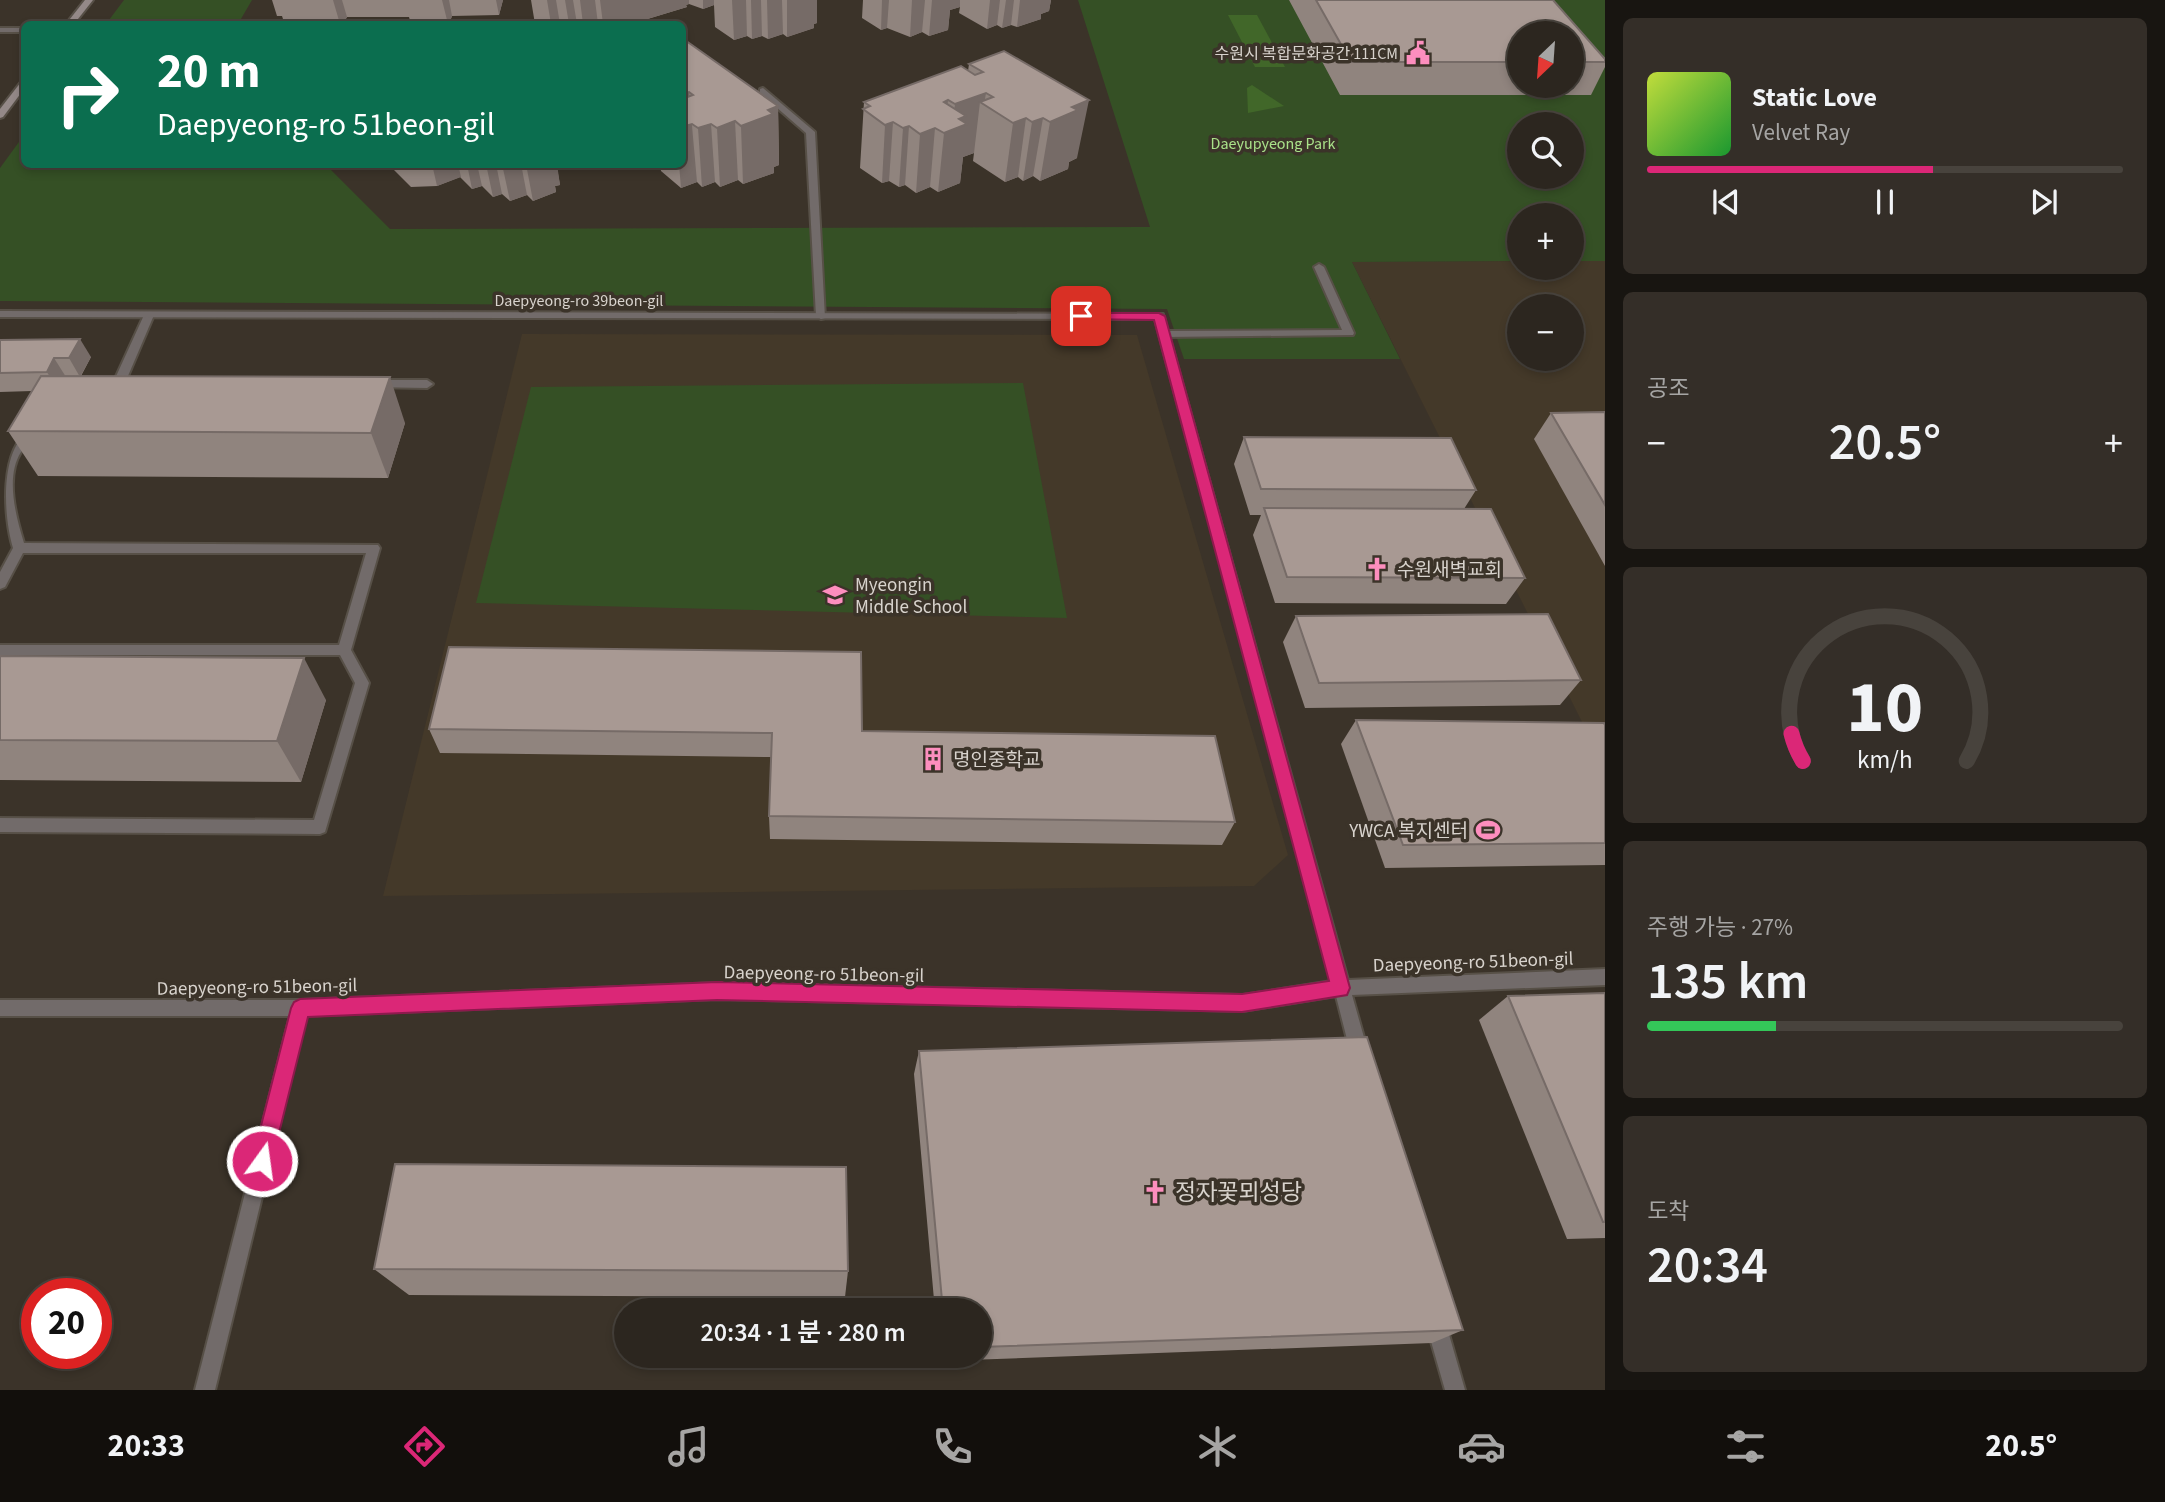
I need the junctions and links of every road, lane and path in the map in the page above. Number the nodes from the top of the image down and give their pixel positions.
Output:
1 (89, 0) edge
2 (72, 21) edge
3 (0, 30) edge
4 (21, 30) edge
5 (21, 88) edge
6 (763, 91) dead end
7 (0, 115) edge
8 (1319, 267) dead end
9 (0, 314) edge
10 (149, 315) junction
11 (821, 316) junction
12 (1164, 334) junction
13 (132, 383) edge
14 (360, 384) edge
15 (427, 384) dead end
16 (37, 426) edge
17 (7, 453) edge
18 (19, 548) junction
19 (0, 584) edge
20 (0, 650) edge
21 (344, 650) junction
22 (0, 825) edge
23 (1605, 977) edge
24 (1340, 988) junction
25 (0, 1008) edge
26 (300, 1008) junction
27 (1363, 1069) edge
28 (1432, 1310) edge
29 (205, 1390) edge
30 (1455, 1390) edge

1 - 2 street
3 - 4 street
5 - 7 street
6 - 11 street
8 - 12 street
9 - 10 street, Daepyeong-ro 39beon-gil
10 - 11 street, Daepyeong-ro 39beon-gil
10 - 13 street
11 - 12 street, Daepyeong-ro 39beon-gil
12 - 24 street
14 - 15 street
16 - 17 street
17 - 18 street
18 - 19 street
18 - 21 street
20 - 21 street
21 - 22 street
23 - 24 street, Daepyeong-ro 51beon-gil
24 - 26 street, Daepyeong-ro 51beon-gil
24 - 27 street
25 - 26 street, Daepyeong-ro 51beon-gil
26 - 29 street
28 - 30 street

